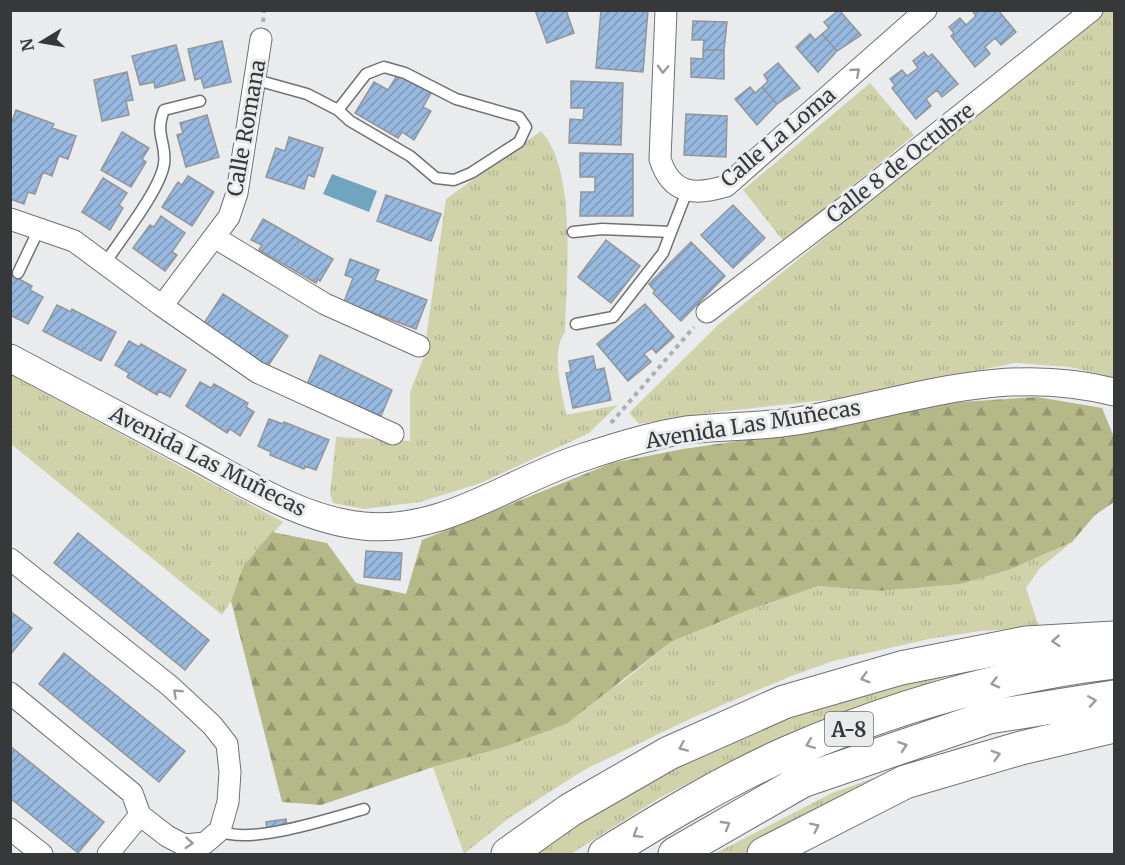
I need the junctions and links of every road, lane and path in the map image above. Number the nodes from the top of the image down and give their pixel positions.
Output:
1 (666, 10) edge
2 (926, 10) edge
3 (1092, 10) edge
4 (261, 39) dead end
5 (254, 79) junction
6 (200, 101) dead end
7 (338, 110) junction
8 (687, 191) junction
9 (10, 219) edge
10 (39, 229) junction
11 (573, 232) dead end
12 (671, 232) junction
13 (214, 237) junction
14 (105, 263) junction
15 (18, 273) dead end
16 (162, 306) junction
17 (707, 312) joint
18 (576, 324) dead end
19 (418, 346) dead end
20 (10, 358) edge
21 (1114, 392) edge
22 (393, 435) dead end
23 (581, 458) junction
24 (10, 559) edge
25 (1114, 638) edge
26 (1114, 662) edge
27 (10, 693) edge
28 (1114, 697) edge
29 (1114, 726) edge
30 (364, 809) dead end
31 (140, 815) junction
32 (10, 829) edge
33 (220, 830) junction
34 (42, 855) edge
35 (108, 855) edge
36 (508, 855) edge
37 (605, 855) edge
38 (675, 855) edge
39 (764, 855) edge

1 -> 8 street
8 -> 2 street, Calle La Loma
3 - 17 street, Calle 8 de Octubre
4 - 5 street, Calle Romana
5 - 7 lane
5 - 13 street, Calle Romana
6 - 14 lane
7 - 7 lane
8 - 12 lane
9 - 10 street
10 - 14 street
10 - 15 lane
11 - 12 lane
12 - 18 lane
13 - 16 street, Calle Romana
13 - 19 street
14 - 16 street
16 - 22 street
17 - 23 path
20 - 23 street, Avenida Las Muñecas
21 - 23 street, Avenida Las Muñecas
33 -> 24 street
25 -> 36 highway
26 -> 37 highway, A-8
27 - 31 street
38 -> 28 highway, A-8
39 -> 29 highway
30 - 33 lane
31 -> 33 street
31 - 35 street
32 - 34 street

